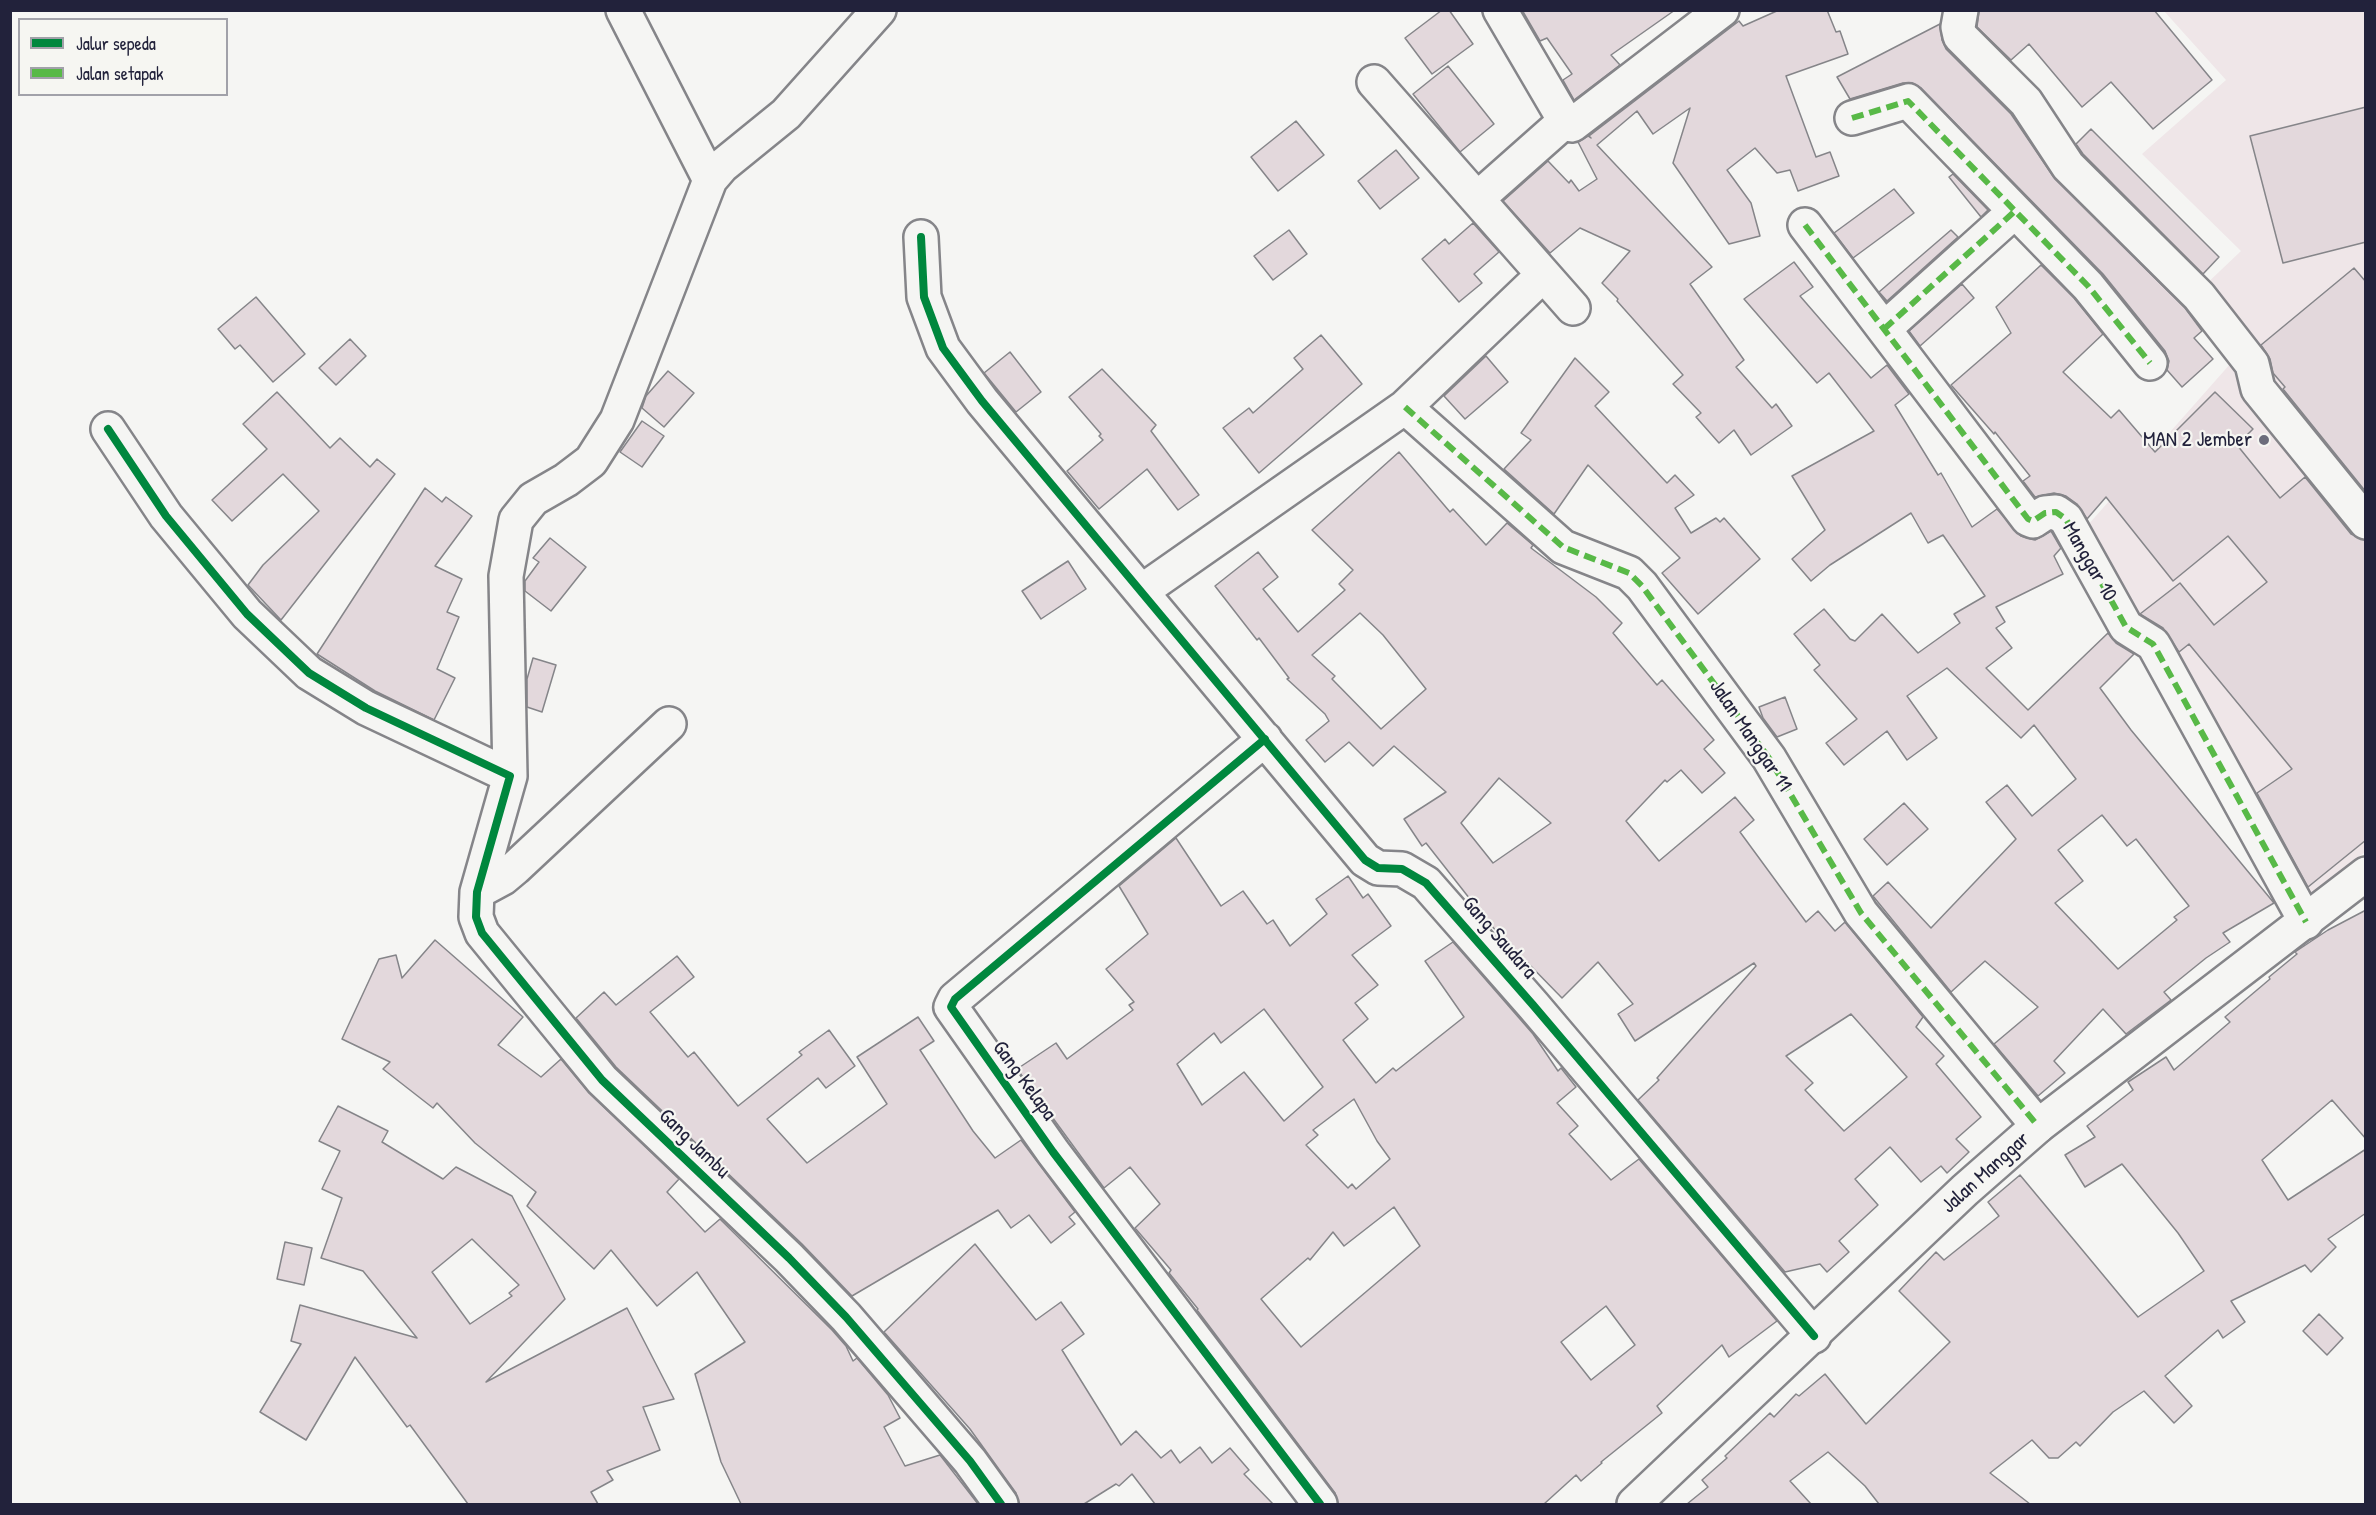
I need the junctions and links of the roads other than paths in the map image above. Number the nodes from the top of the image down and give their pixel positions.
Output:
1 (623, 10) edge
2 (1500, 10) edge
3 (1722, 10) edge
4 (1960, 10) edge
5 (874, 12) edge
6 (1374, 82) dead end
7 (1852, 118) dead end
8 (1565, 121) junction
9 (710, 180) junction
10 (1477, 200) junction
11 (2014, 212) junction
12 (1805, 225) dead end
13 (921, 237) dead end
14 (1543, 275) junction
15 (1573, 309) dead end
16 (1884, 329) junction
17 (2150, 363) dead end
18 (1405, 407) junction
19 (108, 429) dead end
20 (2366, 522) edge
21 (1142, 591) junction
22 (669, 724) dead end
23 (1265, 739) junction
24 (500, 771) junction
25 (2366, 874) edge
26 (477, 892) junction
27 (2306, 922) junction
28 (2038, 1126) junction
29 (1814, 1336) junction
30 (1001, 1504) edge
31 (1320, 1504) edge
32 (1635, 1504) edge

1 - 9 street
2 - 8 street
3 - 8 street
4 - 20 street
5 - 9 street
6 - 10 street
7 - 11 street
8 - 10 street
9 - 24 street, Gang Jambu
10 - 14 street
11 - 16 street
11 - 17 street
12 - 16 street, Manggar 10
13 - 21 street, Gang Saudara
14 - 15 street
14 - 18 street
16 - 27 street, Manggar 10
18 - 21 street
18 - 28 street, Jalan Manggar 11
19 - 24 street
21 - 23 street, Gang Saudara
22 - 26 street
23 - 29 street, Gang Saudara
23 - 31 street, Gang Kelapa
24 - 26 street, Gang Jambu
25 - 27 street, Jalan Manggar
26 - 30 street, Gang Jambu
27 - 28 street, Jalan Manggar
28 - 29 street, Jalan Manggar
29 - 32 street, Jalan Manggar

